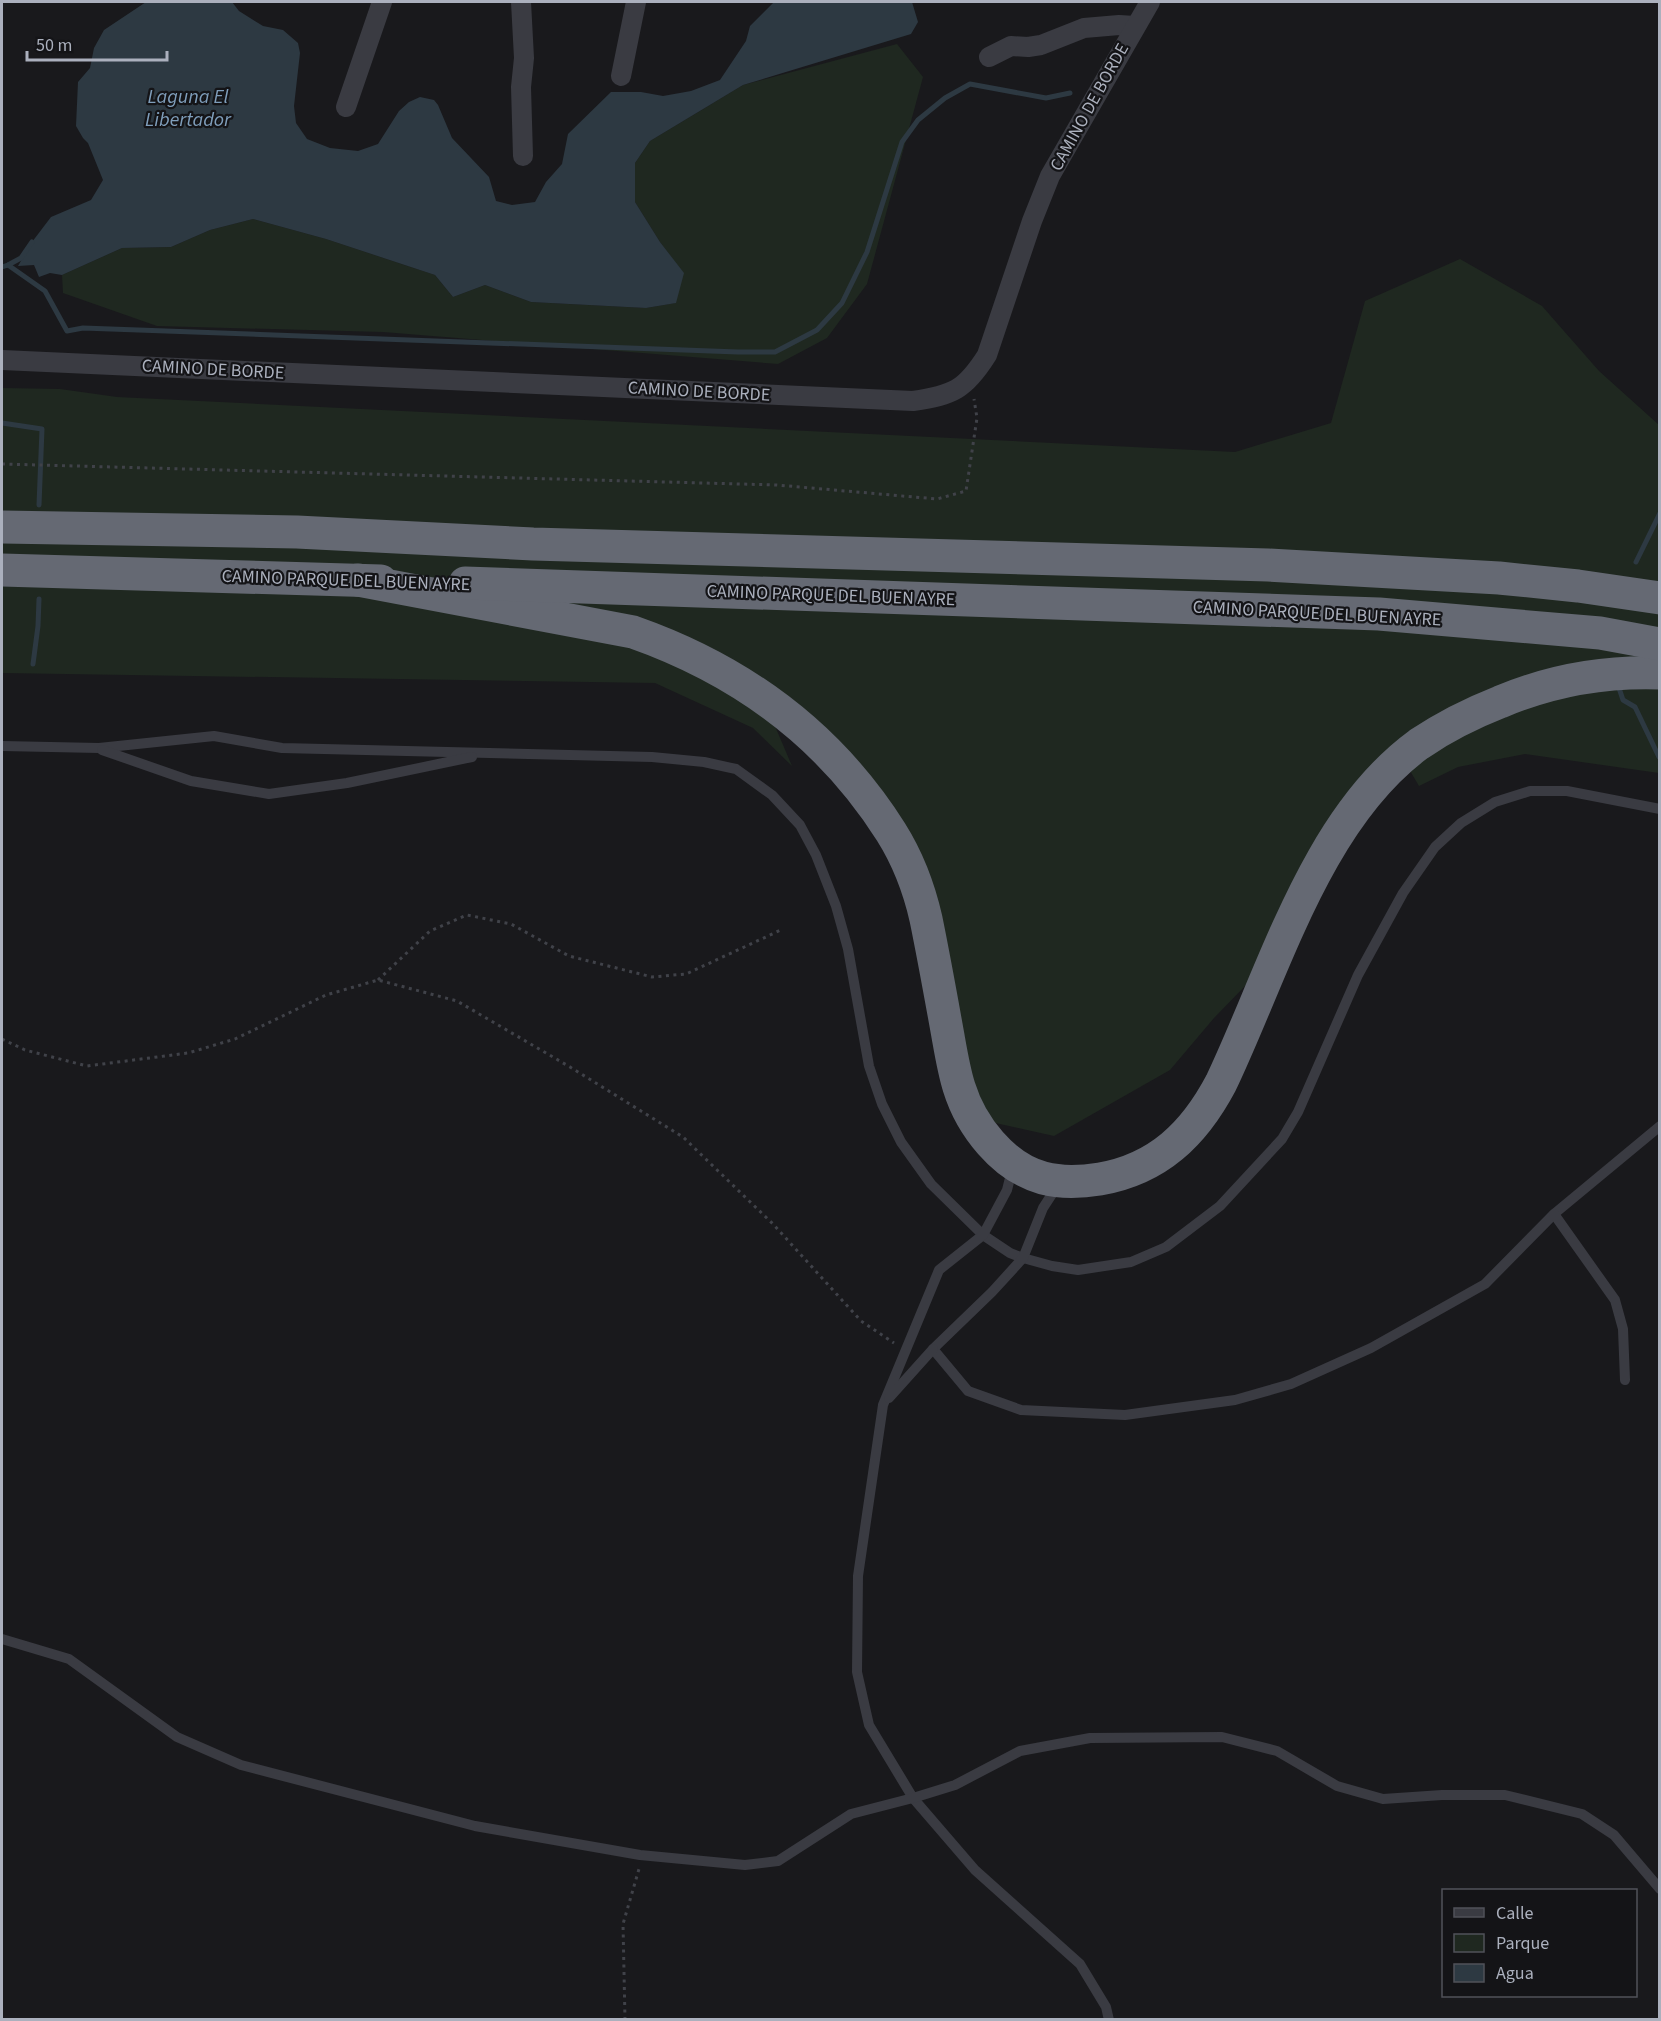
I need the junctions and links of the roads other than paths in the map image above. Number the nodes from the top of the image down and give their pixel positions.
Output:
1 (382, 2) edge
2 (521, 2) edge
3 (636, 2) edge
4 (1150, 2) edge
5 (1135, 26) junction
6 (989, 57) dead end
7 (621, 76) dead end
8 (346, 107) dead end
9 (523, 156) dead end
10 (2, 360) edge
11 (2, 527) edge
12 (2, 570) edge
13 (358, 580) junction
14 (1659, 598) edge
15 (1659, 644) edge
16 (1659, 673) edge
17 (2, 746) edge
18 (99, 748) junction
19 (491, 753) junction
20 (1659, 808) edge
21 (1659, 1126) edge
22 (1002, 1153) junction
23 (1073, 1182) junction
24 (1554, 1214) junction
25 (983, 1235) junction
26 (1023, 1258) junction
27 (933, 1349) junction
28 (1625, 1380) dead end
29 (883, 1405) junction
30 (2, 1639) edge
31 (913, 1798) junction
32 (1659, 1889) edge
33 (1109, 2019) edge

1 - 8 street
2 - 9 street
3 - 7 street
4 - 5 street, CAMINO DE BORDE
5 - 6 street
5 - 10 street, CAMINO DE BORDE
11 - 14 highway
12 - 13 highway, CAMINO PARQUE DEL BUEN AYRE
13 - 15 highway, CAMINO PARQUE DEL BUEN AYRE
13 - 22 highway
16 - 23 highway
17 - 18 lane
18 - 19 lane
18 - 19 lane
19 - 25 lane
20 - 26 lane
21 - 24 lane
22 - 23 highway
22 - 25 lane
23 - 26 lane
24 - 27 lane
24 - 28 lane
25 - 26 lane
25 - 29 lane
26 - 27 lane
27 - 29 lane
29 - 31 lane
30 - 31 lane
31 - 32 lane
31 - 33 lane

